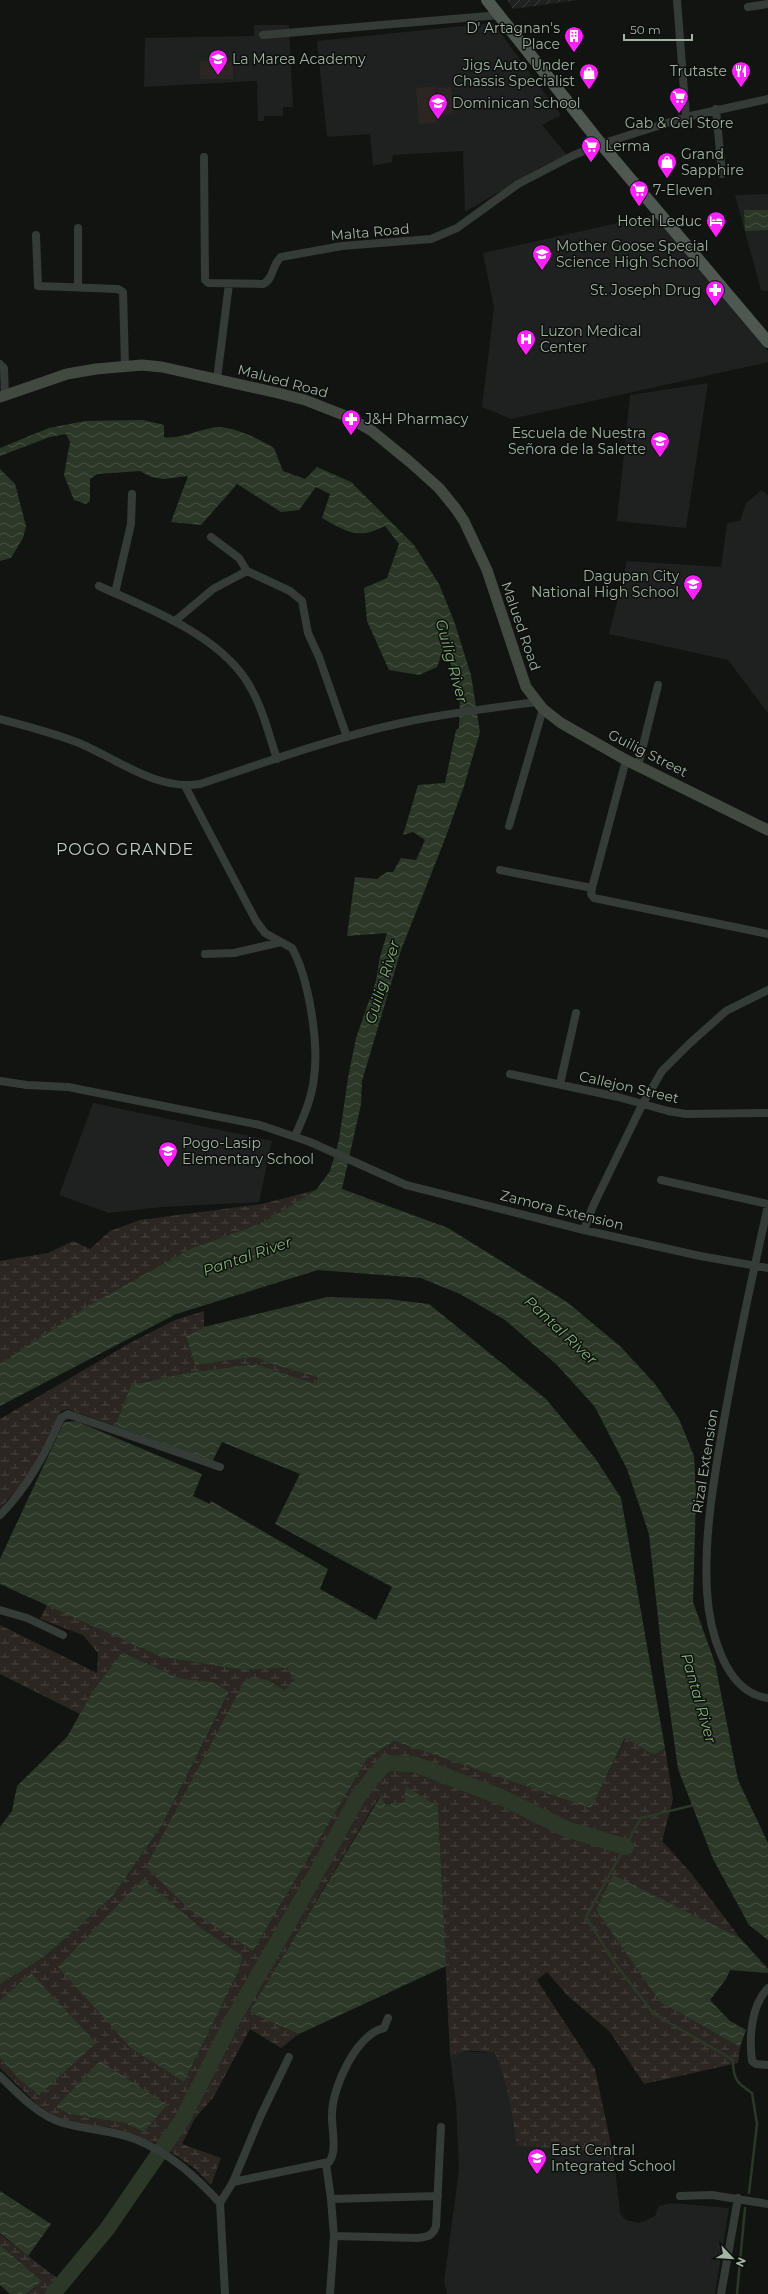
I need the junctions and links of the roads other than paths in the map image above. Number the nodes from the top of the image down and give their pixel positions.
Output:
1 (487, 0) edge
2 (677, 0) edge
3 (768, 4) edge
4 (748, 7) dead end
5 (500, 15) junction
6 (263, 35) dead end
7 (768, 98) edge
8 (716, 109) junction
9 (686, 117) junction
10 (601, 144) junction
11 (204, 157) dead end
12 (722, 174) dead end
13 (78, 228) dead end
14 (36, 235) dead end
15 (228, 284) junction
16 (78, 287) junction
17 (768, 342) edge
18 (0, 364) edge
19 (125, 366) junction
20 (217, 379) junction
21 (3, 396) edge
22 (132, 494) dead end
23 (211, 536) dead end
24 (247, 570) junction
25 (99, 586) dead end
26 (114, 593) junction
27 (175, 621) junction
28 (658, 685) dead end
29 (526, 687) joint
30 (540, 706) junction
31 (0, 719) edge
32 (347, 737) junction
33 (277, 759) junction
34 (626, 760) junction
35 (638, 766) junction
36 (185, 786) junction
37 (509, 826) dead end
38 (768, 830) edge
39 (500, 870) dead end
40 (592, 888) junction
41 (768, 934) edge
42 (281, 942) junction
43 (205, 954) dead end
44 (768, 990) edge
45 (576, 1013) dead end
46 (510, 1074) dead end
47 (0, 1081) edge
48 (560, 1084) junction
49 (642, 1105) junction
50 (768, 1113) edge
51 (295, 1136) junction
52 (661, 1180) dead end
53 (768, 1205) edge
54 (584, 1230) junction
55 (755, 1265) junction
56 (768, 1268) edge
57 (220, 1467) dead end
58 (0, 1515) edge
59 (0, 1610) edge
60 (63, 1635) dead end
61 (768, 1698) edge
62 (768, 1988) edge
63 (388, 2018) dead end
64 (289, 2058) dead end
65 (768, 2065) edge
66 (0, 2076) edge
67 (442, 2127) dead end
68 (326, 2164) junction
69 (233, 2182) junction
70 (438, 2196) junction
71 (680, 2196) dead end
72 (738, 2198) junction
73 (331, 2199) junction
74 (220, 2203) junction
75 (768, 2204) edge
76 (334, 2236) junction
77 (225, 2294) edge
78 (330, 2294) edge
79 (721, 2294) edge

1 - 5 main road
2 - 9 street
3 - 4 street
5 - 6 street
5 - 10 main road
7 - 8 street
8 - 9 street
8 - 12 street
9 - 10 street
10 - 15 street, Malta Road
10 - 17 main road
11 - 15 street
13 - 16 street
14 - 16 street
15 - 20 street
16 - 19 street
18 - 21 street
19 - 20 street, Malued Road
19 - 21 street, Malued Road
20 - 29 street, Malued Road
22 - 26 street
23 - 24 street
24 - 27 street
24 - 32 street
25 - 26 street
26 - 27 street
27 - 33 street
28 - 35 street
29 - 30 street, Guilig Street
30 - 32 street
30 - 34 street, Guilig Street
30 - 37 street
31 - 36 street
32 - 33 street
33 - 36 street
34 - 35 street, Guilig Street
34 - 40 street
35 - 38 street, Guilig Street
36 - 42 street
39 - 40 street
40 - 41 street
42 - 43 street
42 - 51 street
44 - 49 street
45 - 48 street
46 - 48 street, Callejon Street
47 - 51 street, Zamora Extension
48 - 49 street, Callejon Street
49 - 50 street, Callejon Street
49 - 54 street
51 - 54 street, Zamora Extension
52 - 53 street
53 - 55 street, Rizal Extension
54 - 55 street, Zamora Extension
55 - 56 street, Zamora Extension
55 - 61 street, Rizal Extension
57 - 58 street
59 - 60 street
62 - 65 street
63 - 68 street
64 - 69 street
66 - 74 street
67 - 70 street
68 - 69 street
68 - 73 street
69 - 74 street
70 - 73 street
70 - 76 street
71 - 72 street
72 - 75 street
72 - 79 street
73 - 76 street
74 - 77 street
76 - 78 street

